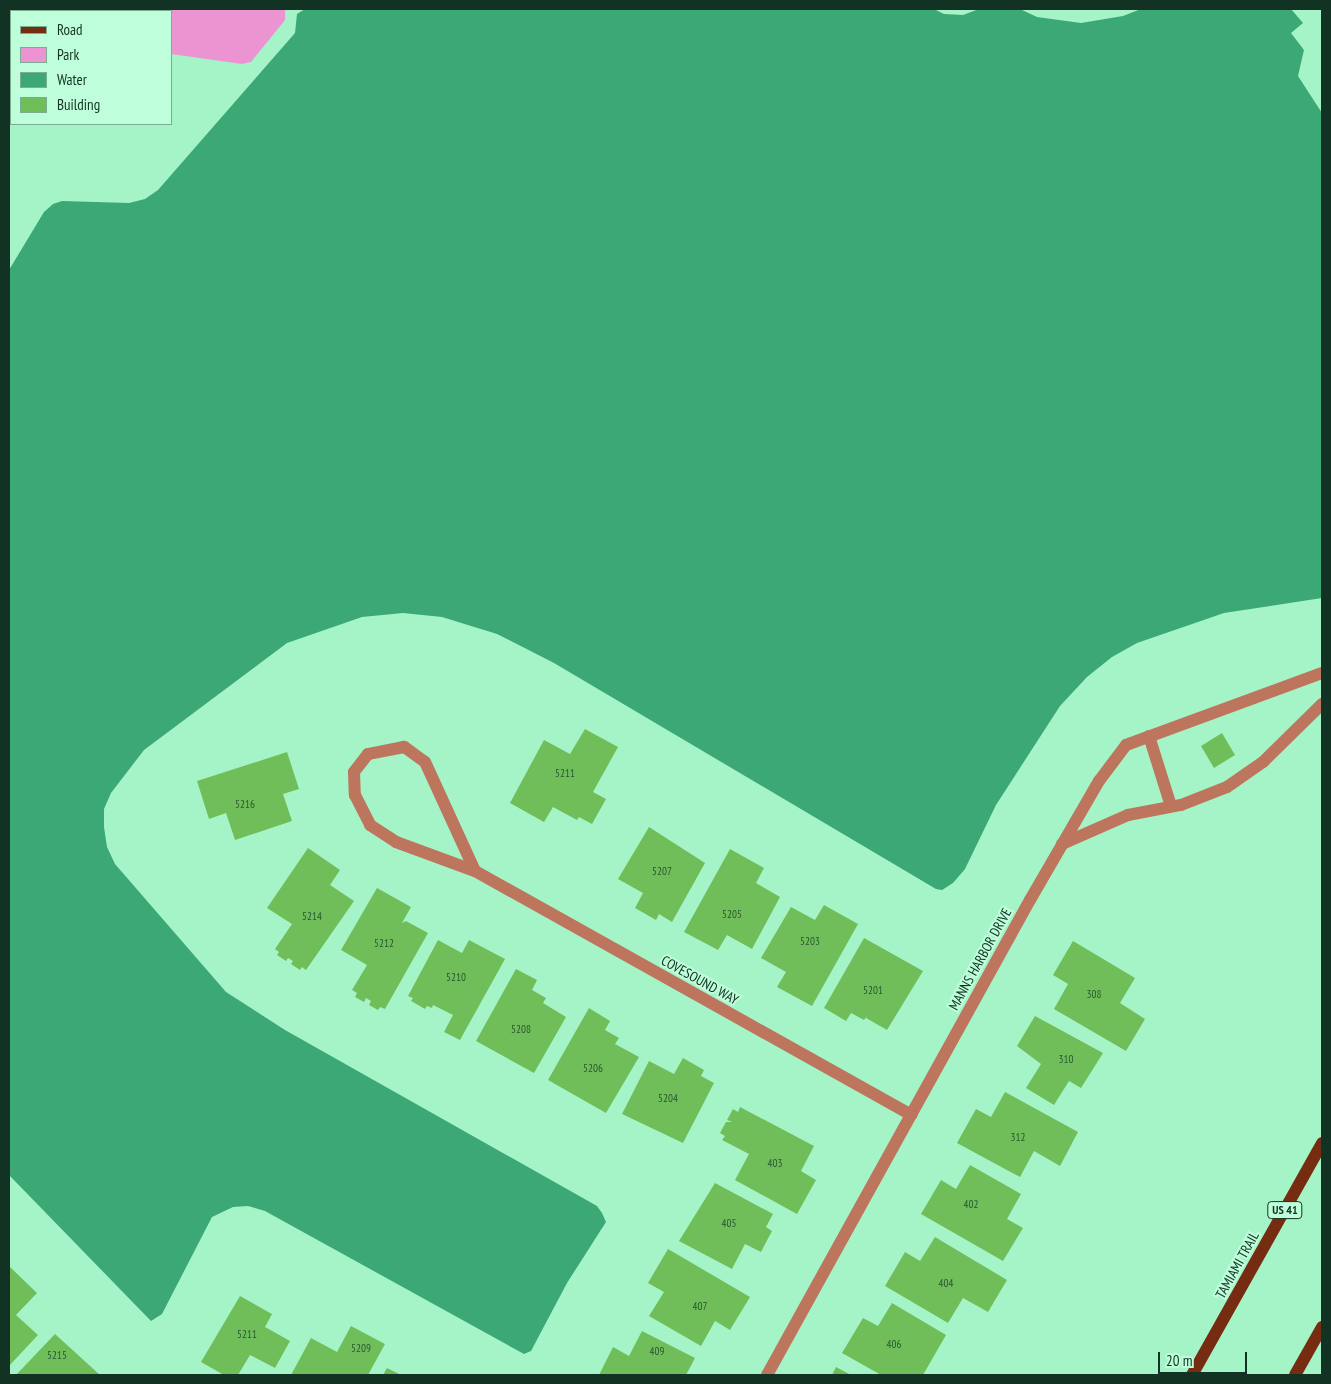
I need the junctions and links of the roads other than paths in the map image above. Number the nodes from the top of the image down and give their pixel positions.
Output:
1 (1322, 673) edge
2 (1322, 704) edge
3 (1148, 736) junction
4 (1171, 806) junction
5 (1062, 844) junction
6 (475, 871) junction
7 (911, 1115) junction
8 (1322, 1142) edge
9 (1322, 1327) edge
10 (767, 1375) edge
11 (1192, 1375) edge
12 (1295, 1375) edge

1 - 3 street, MANNS HARBOR DRIVE
2 - 4 street
3 - 4 street
3 - 5 street, MANNS HARBOR DRIVE
4 - 5 street
5 - 7 street, MANNS HARBOR DRIVE
6 - 6 street, COVESOUND WAY
6 - 7 street, COVESOUND WAY
7 - 10 street, MANNS HARBOR DRIVE
8 - 11 main road, TAMIAMI TRAIL / US 41
9 - 12 main road

